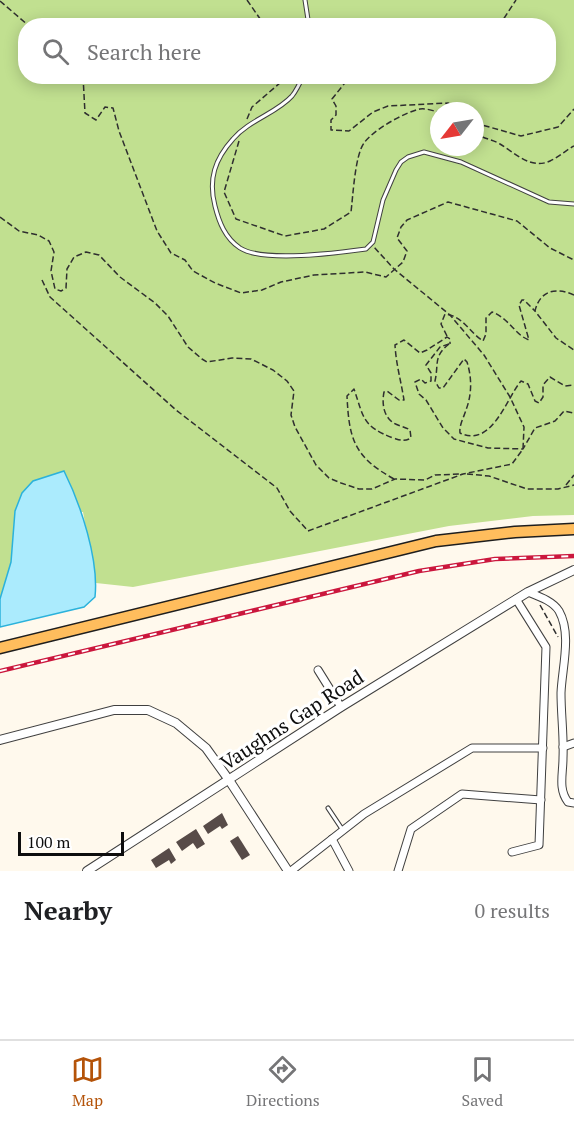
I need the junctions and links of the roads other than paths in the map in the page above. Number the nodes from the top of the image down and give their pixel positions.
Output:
1 (305, 0) edge
2 (308, 18) edge
3 (299, 84) edge
4 (574, 204) edge
5 (574, 529) edge
6 (574, 570) edge
7 (528, 592) junction
8 (516, 599) junction
9 (0, 648) edge
10 (318, 670) dead end
11 (341, 707) junction
12 (0, 740) edge
13 (574, 743) edge
14 (563, 747) junction
15 (543, 748) junction
16 (229, 780) junction
17 (541, 800) junction
18 (574, 803) edge
19 (327, 808) dead end
20 (343, 831) junction
21 (332, 839) junction
22 (512, 852) dead end
23 (87, 871) edge
24 (290, 871) edge
25 (350, 871) edge
26 (398, 871) edge

1 - 2 lane
3 - 4 lane
5 - 9 main road
6 - 7 street, Vaughns Gap Road
7 - 8 street, Vaughns Gap Road
7 - 14 street
8 - 11 street, Vaughns Gap Road
8 - 15 street
10 - 11 street
11 - 16 street, Vaughns Gap Road
12 - 16 street
13 - 14 street
14 - 18 street
15 - 17 street
15 - 20 street
16 - 23 street, Vaughns Gap Road
16 - 24 street
17 - 22 street
17 - 26 street
19 - 20 lane
20 - 21 street
21 - 24 street
21 - 25 street

